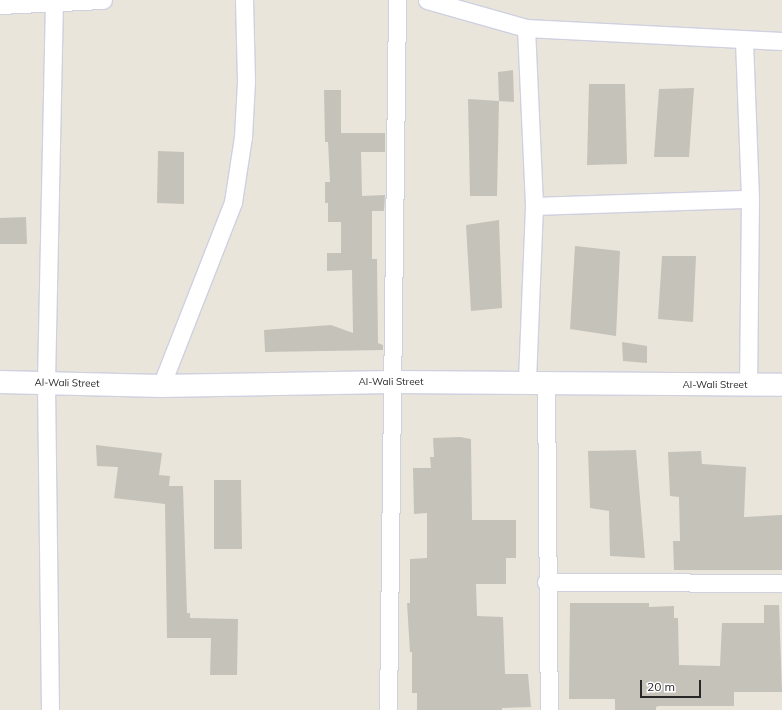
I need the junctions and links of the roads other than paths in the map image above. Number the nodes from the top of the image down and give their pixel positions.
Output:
1 (103, 0) edge
2 (244, 0) edge
3 (397, 0) edge
4 (427, 0) edge
5 (54, 3) junction
6 (0, 4) edge
7 (526, 28) junction
8 (744, 40) junction
9 (782, 41) edge
10 (750, 199) junction
11 (534, 206) junction
12 (0, 382) edge
13 (46, 382) junction
14 (392, 382) junction
15 (536, 383) junction
16 (748, 385) junction
17 (782, 385) edge
18 (161, 386) junction
19 (546, 582) junction
20 (782, 583) edge
21 (50, 710) edge
22 (388, 710) edge
23 (549, 710) edge

1 - 5 street
2 - 18 street
3 - 14 street
4 - 7 street
5 - 6 street
5 - 13 street
7 - 8 street
7 - 11 street
8 - 9 street
8 - 10 street
10 - 11 street
10 - 16 street
11 - 15 street
12 - 13 main road, Al-Wali Street
13 - 18 main road, Al-Wali Street
13 - 21 street
14 - 15 main road, Al-Wali Street
14 - 18 main road, Al-Wali Street
14 - 22 street
15 - 16 main road, Al-Wali Street
15 - 19 street
16 - 17 main road, Al-Wali Street
19 - 20 street
19 - 23 street

